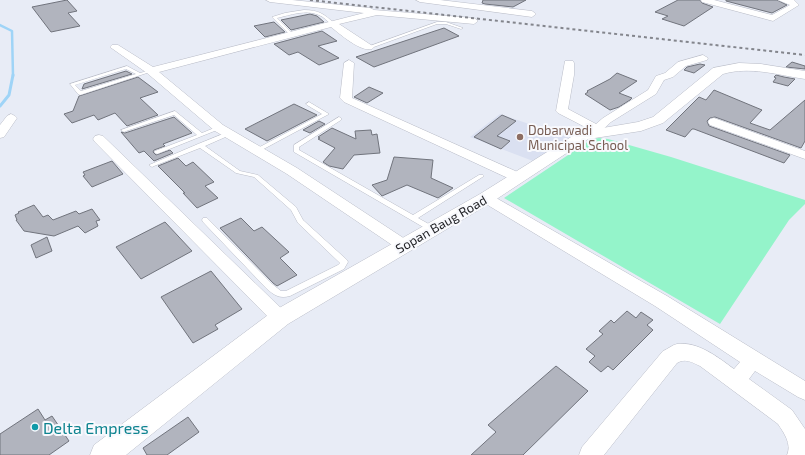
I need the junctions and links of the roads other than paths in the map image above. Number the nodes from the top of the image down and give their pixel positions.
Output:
1 (270, 0) edge
2 (420, 0) edge
3 (704, 0) edge
4 (741, 0) edge
5 (782, 0) edge
6 (449, 2) edge
7 (730, 8) junction
8 (377, 12) junction
9 (532, 14) dead end
10 (474, 20) dead end
11 (333, 24) junction
12 (461, 28) dead end
13 (291, 35) junction
14 (114, 47) dead end
15 (369, 47) joint
16 (703, 58) dead end
17 (349, 63) dead end
18 (569, 63) dead end
19 (145, 72) junction
20 (805, 75) edge
21 (309, 104) dead end
22 (11, 118) dead end
23 (339, 119) dead end
24 (714, 122) dead end
25 (124, 130) dead end
26 (224, 131) junction
27 (594, 132) junction
28 (0, 134) edge
29 (201, 135) junction
30 (99, 139) dead end
31 (200, 145) junction
32 (256, 151) junction
33 (157, 152) dead end
34 (805, 155) edge
35 (152, 165) dead end
36 (481, 176) dead end
37 (517, 177) junction
38 (486, 198) junction
39 (413, 218) junction
40 (205, 220) dead end
41 (432, 229) junction
42 (403, 245) junction
43 (280, 318) junction
44 (753, 360) junction
45 (736, 381) junction
46 (805, 391) edge
47 (104, 455) edge
48 (590, 455) edge
49 (798, 455) edge

1 - 8 street
2 - 6 street
3 - 7 street
4 - 7 street
5 - 7 street
6 - 9 street
8 - 10 street
8 - 11 street
11 - 13 street
11 - 13 lane
11 - 15 street
12 - 15 lane
13 - 19 street
14 - 19 street
16 - 27 street
17 - 37 street
18 - 27 street
19 - 19 lane
19 - 26 street
20 - 27 street, Sopan Baug Road
21 - 32 lane
22 - 28 street
23 - 39 lane
24 - 34 street
25 - 29 lane
26 - 29 lane
26 - 31 lane
26 - 32 street
27 - 37 street, Sopan Baug Road
29 - 33 lane
30 - 43 street
31 - 35 lane
31 - 40 lane
32 - 42 street
36 - 39 lane
37 - 38 street, Sopan Baug Road
38 - 41 street, Sopan Baug Road
38 - 44 street
39 - 41 lane
41 - 42 street, Sopan Baug Road
42 - 43 street, Sopan Baug Road
43 - 47 street, Sopan Baug Road
44 - 45 street
44 - 46 street
45 - 48 street
45 - 49 street

